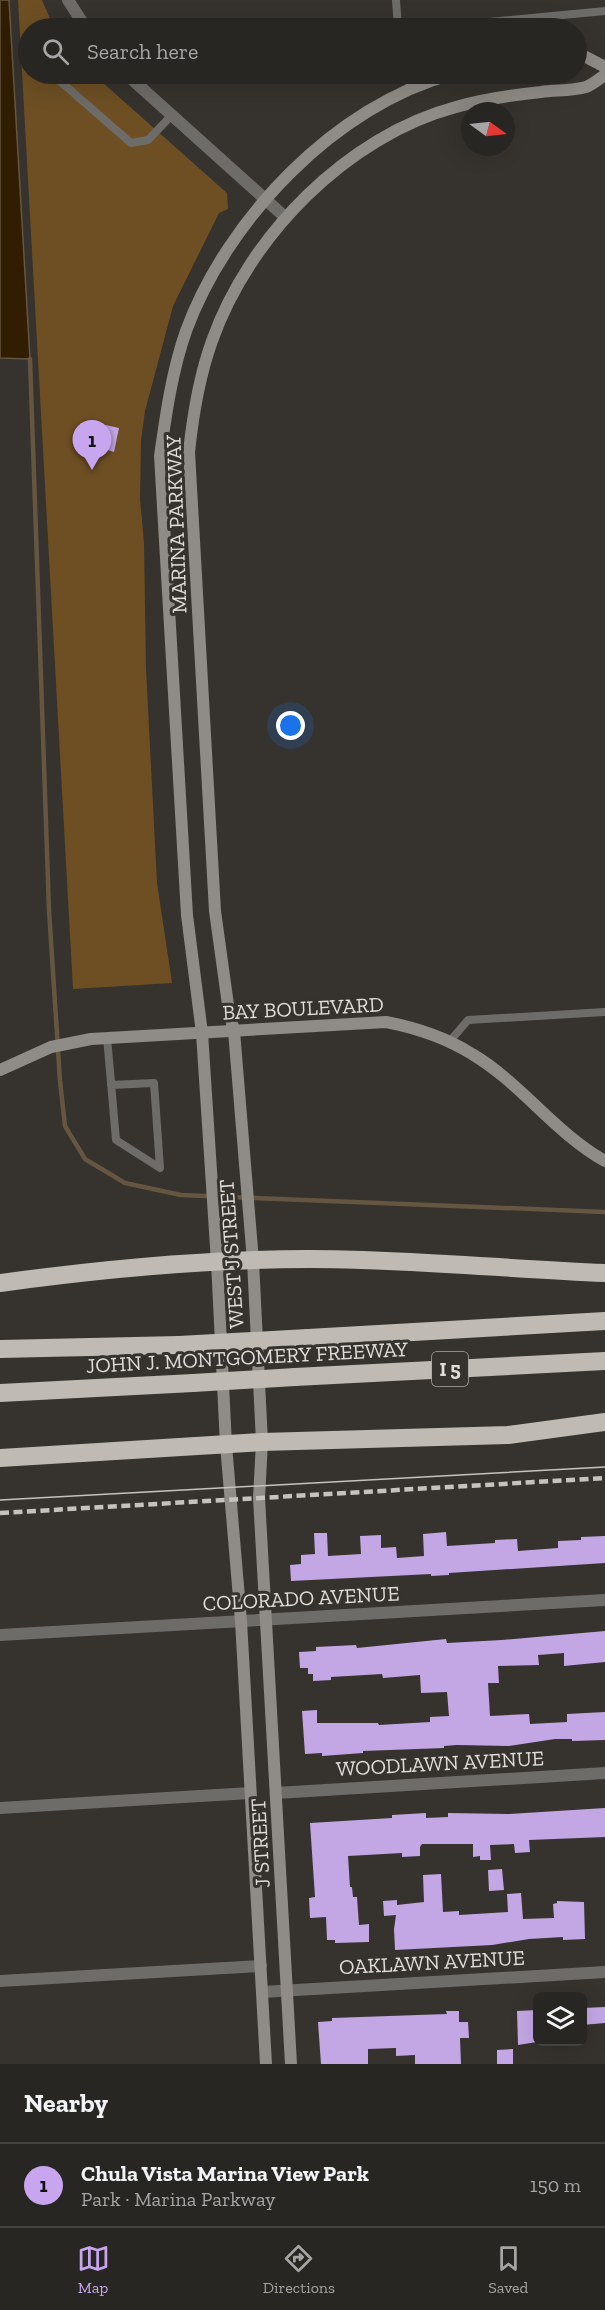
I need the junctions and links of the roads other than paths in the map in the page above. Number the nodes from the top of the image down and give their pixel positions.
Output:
1 (68, 0) edge
2 (396, 0) edge
3 (605, 11) edge
4 (80, 18) edge
5 (397, 18) edge
6 (532, 18) edge
7 (587, 58) edge
8 (605, 67) edge
9 (605, 75) edge
10 (63, 84) edge
11 (137, 84) edge
12 (426, 84) edge
13 (172, 115) junction
14 (265, 198) junction
15 (285, 217) junction
16 (605, 1012) edge
17 (234, 1031) junction
18 (202, 1033) junction
19 (107, 1037) junction
20 (450, 1041) junction
21 (0, 1070) edge
22 (111, 1085) junction
23 (605, 1161) edge
24 (253, 1261) junction
25 (218, 1262) junction
26 (605, 1274) edge
27 (0, 1282) edge
28 (605, 1321) edge
29 (0, 1349) edge
30 (605, 1361) edge
31 (0, 1393) edge
32 (605, 1422) edge
33 (262, 1442) junction
34 (226, 1445) junction
35 (0, 1458) edge
36 (605, 1600) edge
37 (267, 1619) junction
38 (241, 1621) junction
39 (0, 1635) edge
40 (605, 1773) edge
41 (250, 1793) junction
42 (276, 1793) junction
43 (0, 1808) edge
44 (261, 1966) junction
45 (605, 1972) edge
46 (0, 1981) edge
47 (287, 1990) junction
48 (262, 1992) junction
49 (266, 2064) edge
50 (291, 2064) edge

1 - 4 street
2 - 5 lane
3 - 6 lane
7 - 8 main road
9 - 15 main road, MARINA PARKWAY
10 - 13 lane
11 - 13 street
12 - 14 main road, MARINA PARKWAY
13 - 14 street
14 - 15 street
14 - 18 main road, MARINA PARKWAY
15 - 17 main road, MARINA PARKWAY
16 - 20 lane
17 - 18 main road, BAY BOULEVARD
17 - 20 main road, BAY BOULEVARD
17 - 24 main road, WEST J STREET
18 - 19 main road, BAY BOULEVARD
18 - 25 main road, WEST J STREET
19 - 21 main road, BAY BOULEVARD
19 - 22 lane
20 - 23 main road, BAY BOULEVARD
22 - 22 lane
24 - 25 highway
24 - 26 highway
24 - 33 main road, WEST J STREET
25 - 27 highway
25 - 34 main road, WEST J STREET
28 - 29 highway, JOHN J. MONTGOMERY FREEWAY / I 5, bridge
30 - 31 highway, JOHN J. MONTGOMERY FREEWAY / I 5, bridge
32 - 33 highway
33 - 34 highway
33 - 37 main road, WEST J STREET
34 - 35 highway
34 - 38 main road, WEST J STREET
36 - 37 street, COLORADO AVENUE
37 - 38 street, COLORADO AVENUE
37 - 42 main road, J STREET
38 - 39 street, COLORADO AVENUE
38 - 41 main road, J STREET
40 - 42 street, WOODLAWN AVENUE
41 - 43 street
41 - 44 main road, J STREET
42 - 47 main road, J STREET
44 - 46 street
44 - 48 main road, J STREET
45 - 47 street, OAKLAWN AVENUE
47 - 48 street, OAKLAWN AVENUE
47 - 50 main road, J STREET
48 - 49 main road, J STREET

